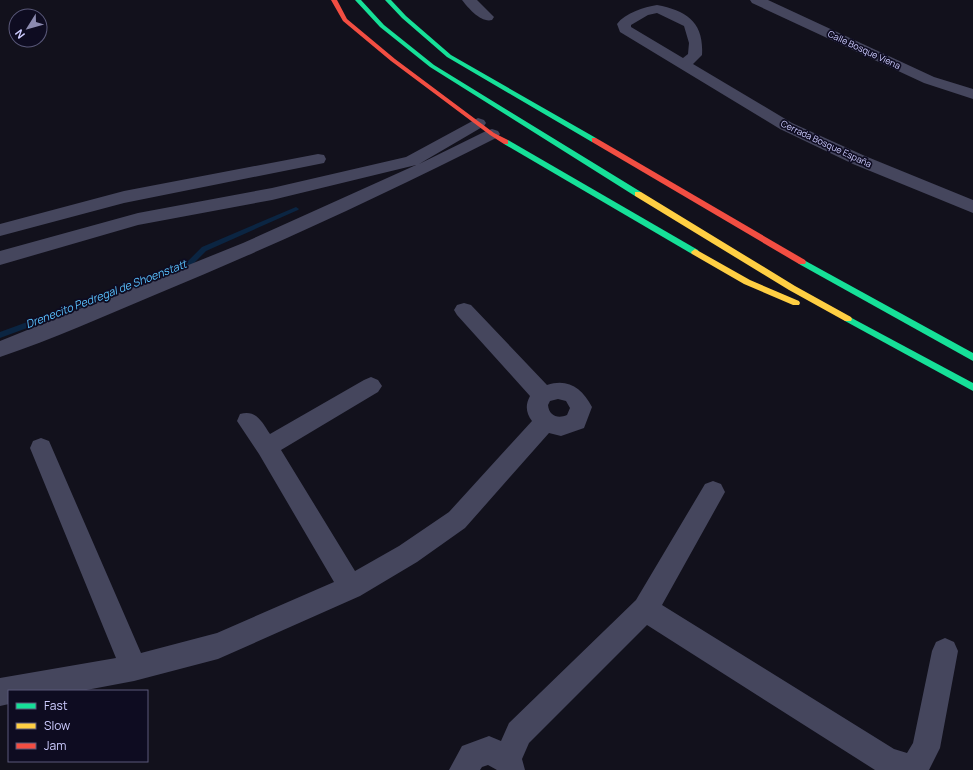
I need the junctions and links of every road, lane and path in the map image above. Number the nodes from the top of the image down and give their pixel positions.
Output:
1 (334, 0) edge
2 (358, 0) edge
3 (388, 0) edge
4 (469, 0) edge
5 (756, 0) edge
6 (782, 5) edge
7 (487, 17) dead end
8 (684, 63) junction
9 (973, 94) edge
10 (478, 123) junction
11 (492, 134) junction
12 (318, 159) dead end
13 (973, 207) edge
14 (0, 230) edge
15 (0, 258) edge
16 (464, 310) dead end
17 (897, 346) junction
18 (0, 349) edge
19 (973, 356) edge
20 (371, 386) dead end
21 (973, 387) edge
22 (543, 395) junction
23 (248, 421) dead end
24 (545, 422) junction
25 (267, 447) junction
26 (41, 448) dead end
27 (713, 492) dead end
28 (351, 587) junction
29 (644, 609) junction
30 (944, 651) dead end
31 (134, 668) junction
32 (11, 690) edge
33 (509, 765) edge
34 (463, 770) edge

1 - 10 highway
2 - 17 highway
3 - 19 highway
4 - 7 street
5 - 6 street, Calle Bosque Viena
6 - 9 street, Calle Bosque Viena
8 - 8 street, Cerrada Bosque España
8 - 13 street, Cerrada Bosque España
10 - 11 highway
10 - 15 street
11 - 17 highway
11 - 18 street
12 - 14 street
16 - 22 street
17 - 21 highway
20 - 25 street
22 - 24 street
22 - 24 street
23 - 25 street
24 - 28 street
25 - 28 street
26 - 31 street
27 - 29 street
28 - 31 street
29 - 30 street
29 - 33 street
31 - 32 street
33 - 34 street

